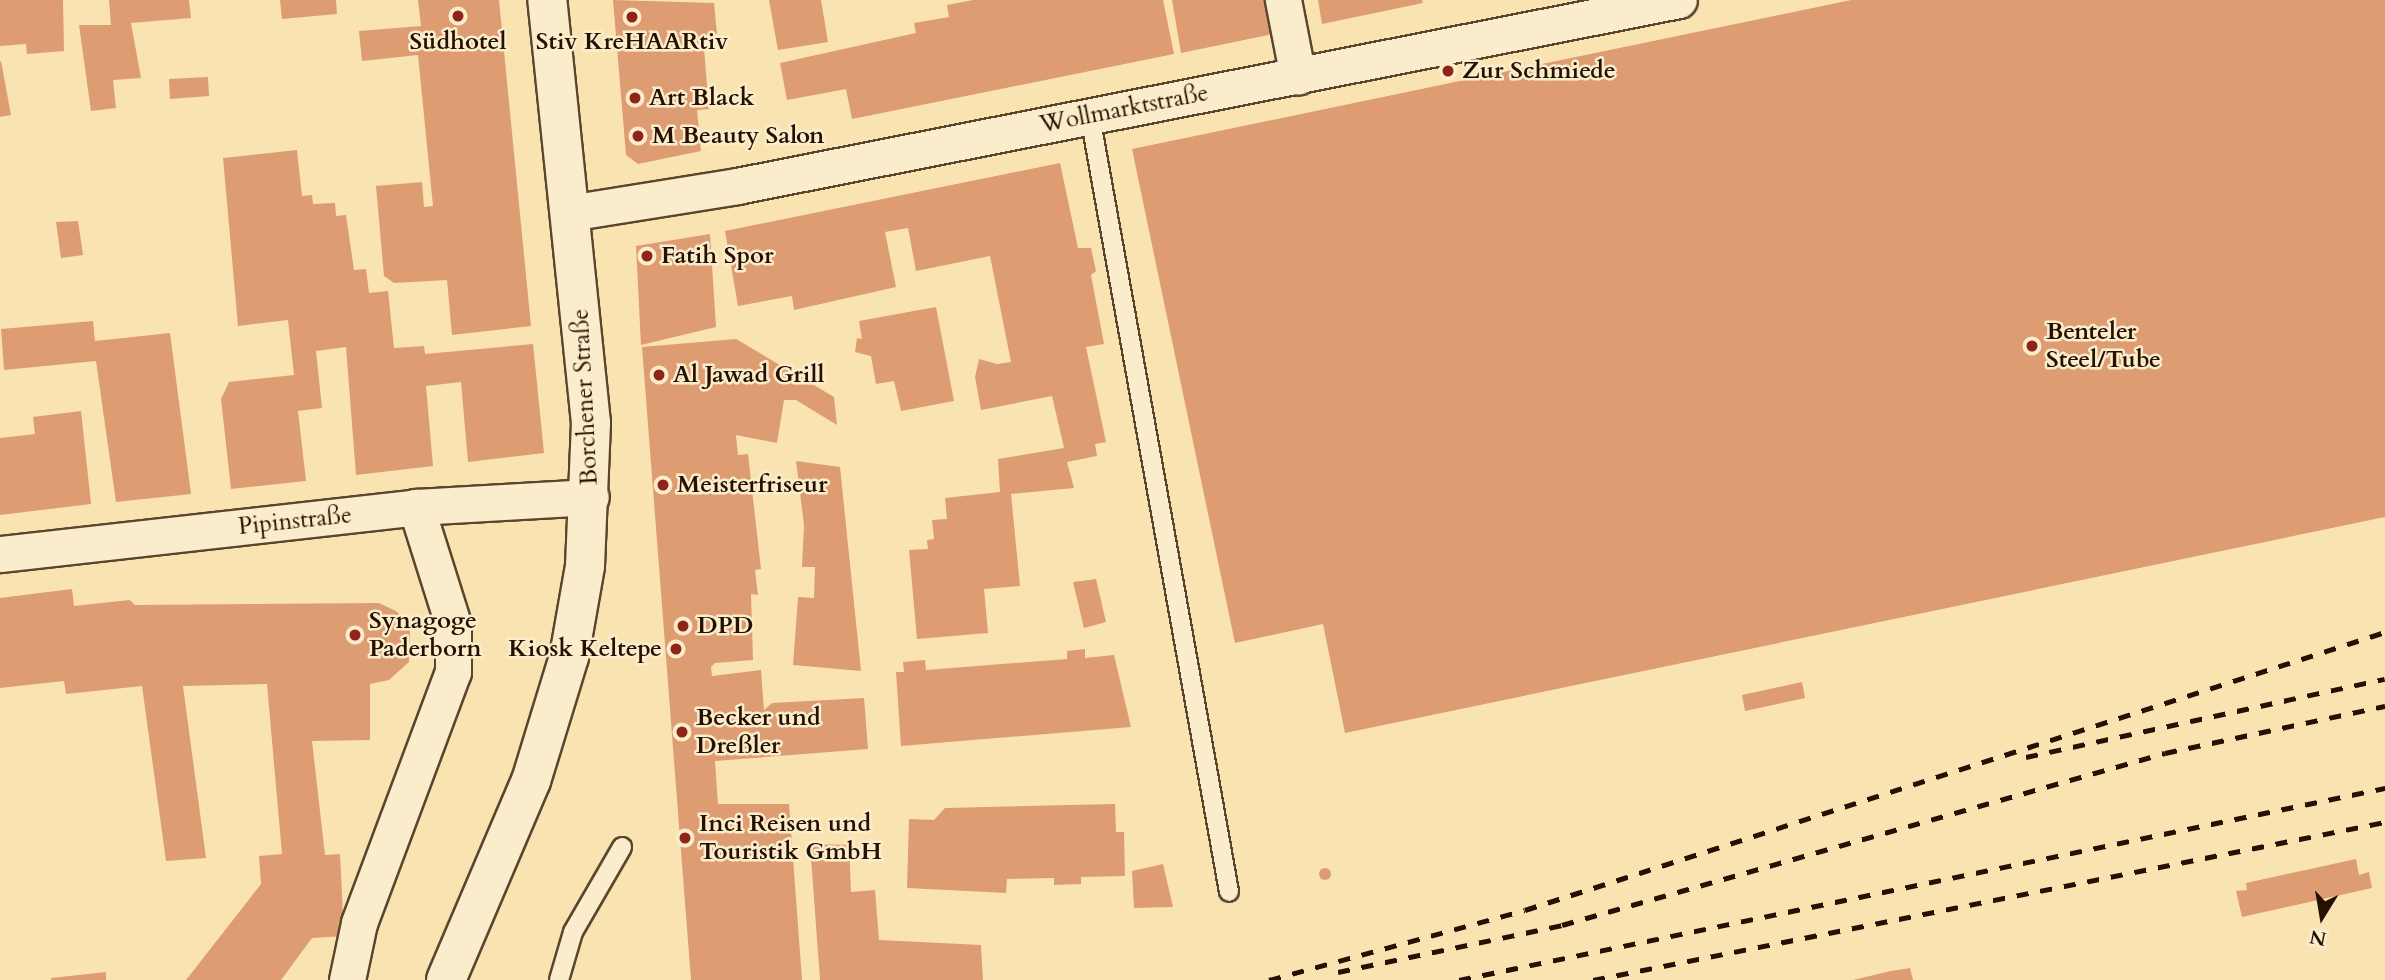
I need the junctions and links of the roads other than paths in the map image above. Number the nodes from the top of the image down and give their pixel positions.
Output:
1 (547, 0) edge
2 (1283, 0) edge
3 (1679, 0) edge
4 (1297, 77) junction
5 (1090, 116) junction
6 (569, 213) junction
7 (591, 498) junction
8 (416, 507) junction
9 (0, 555) edge
10 (622, 847) dead end
11 (1229, 892) dead end
12 (347, 980) edge
13 (446, 980) edge
14 (559, 980) edge

1 - 6 main road, Borchener Straße
2 - 4 street
3 - 4 street, Wollmarktstraße
4 - 5 street, Wollmarktstraße
5 - 6 street, Wollmarktstraße
5 - 11 lane
6 - 7 main road, Borchener Straße
7 - 8 street, Pipinstraße
7 - 13 main road, Borchener Straße
8 - 9 street, Pipinstraße
8 - 12 street
10 - 14 lane

